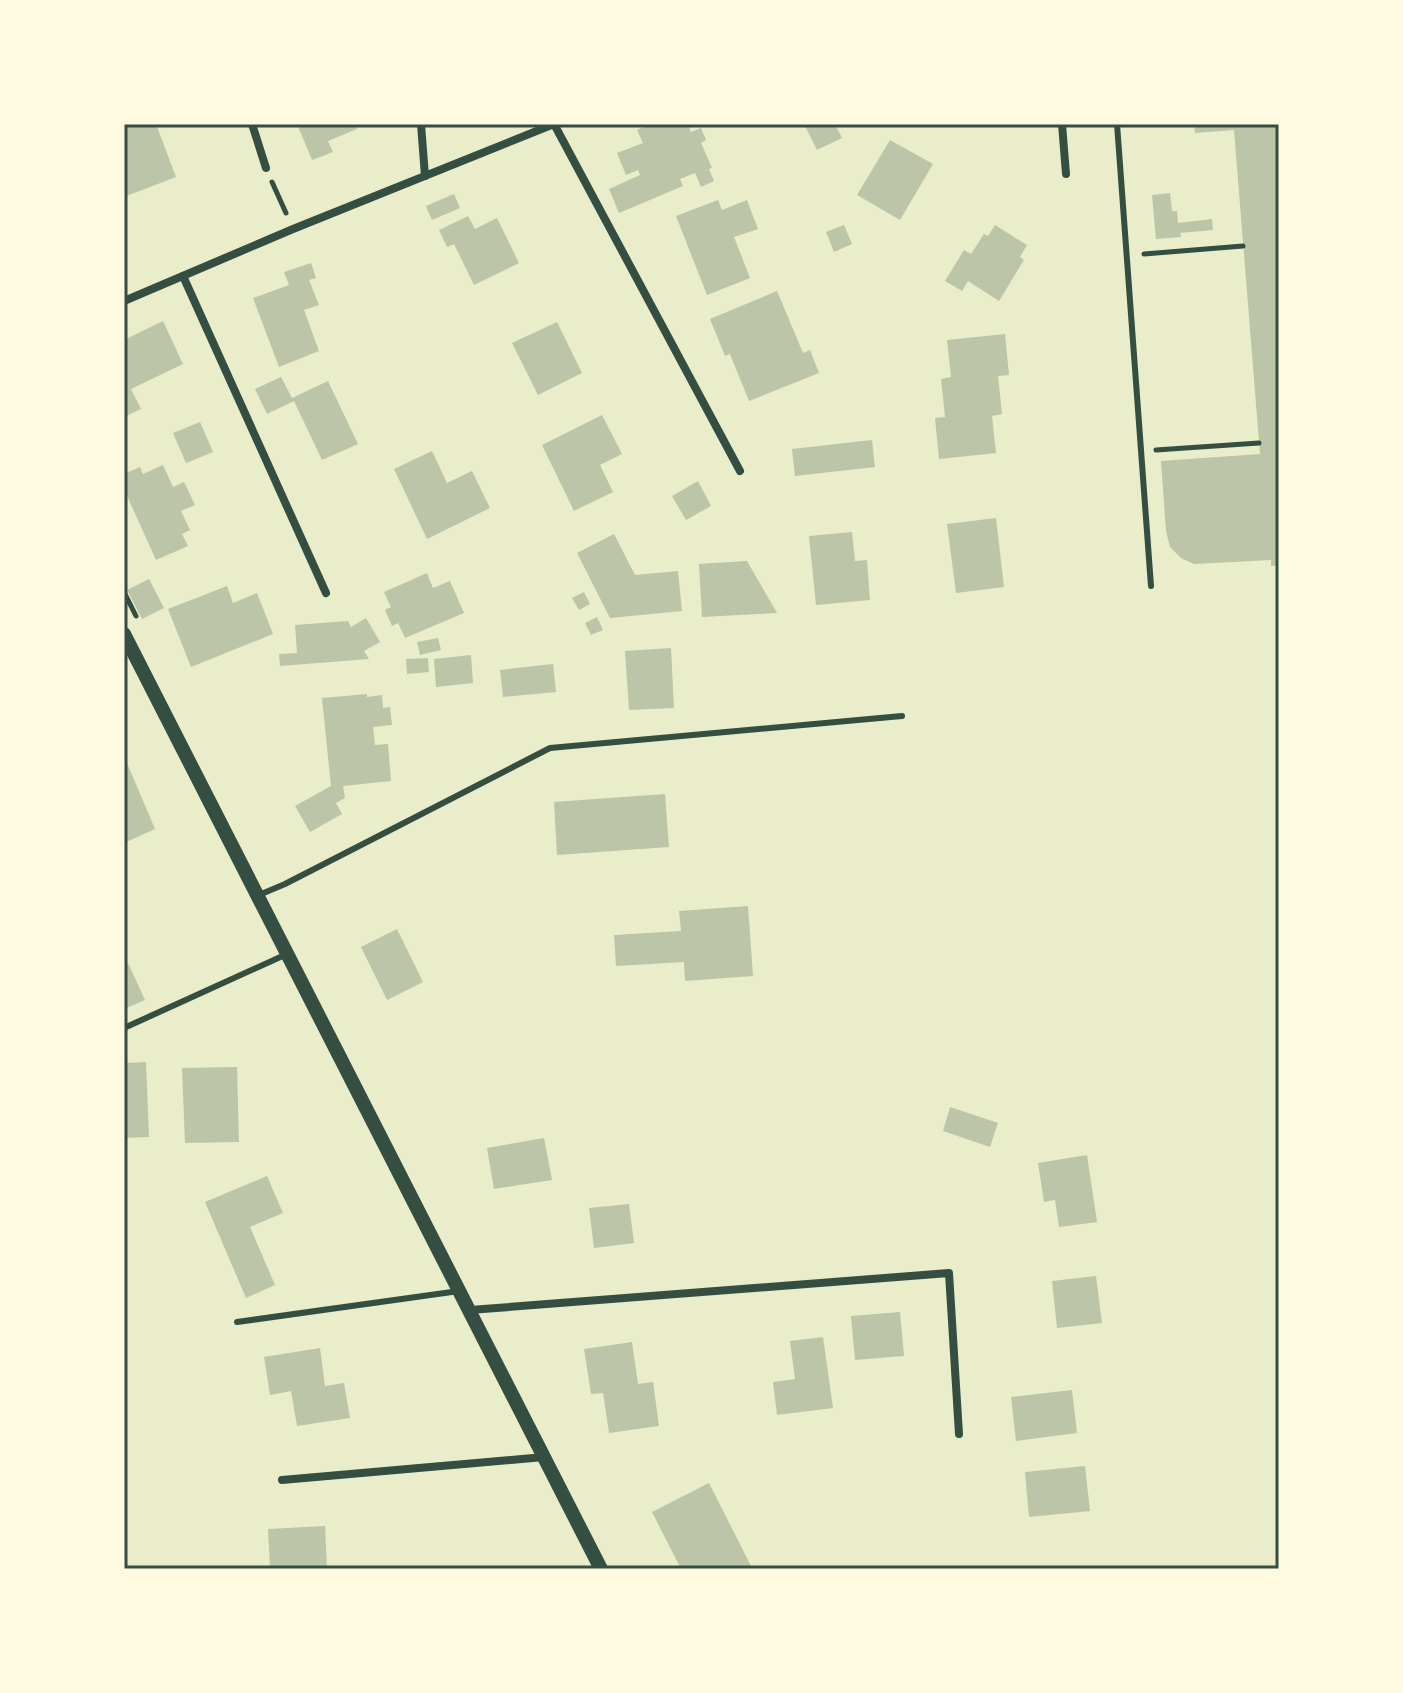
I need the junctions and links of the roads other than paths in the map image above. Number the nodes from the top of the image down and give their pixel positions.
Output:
1 (252, 124) edge
2 (421, 124) edge
3 (554, 124) edge
4 (1062, 124) edge
5 (1117, 124) edge
6 (266, 168) road end
7 (1066, 174) dead end
8 (425, 176) junction
9 (183, 276) junction
10 (124, 301) edge
11 (740, 471) dead end
12 (1151, 586) dead end
13 (326, 593) dead end
14 (124, 634) edge
15 (902, 716) dead end
16 (257, 895) junction
17 (287, 954) junction
18 (124, 1028) edge
19 (460, 1291) junction
20 (470, 1310) junction
21 (237, 1322) dead end
22 (959, 1434) dead end
23 (544, 1457) junction
24 (282, 1480) dead end
25 (601, 1569) edge

1 - 6 street
2 - 8 street
3 - 8 street
3 - 11 street
4 - 7 street
5 - 12 lane
8 - 9 street
9 - 10 street
9 - 13 street
14 - 16 street
15 - 16 lane
16 - 17 street
17 - 18 lane
17 - 19 street
19 - 20 street
19 - 21 lane
20 - 22 street
20 - 23 street
23 - 24 street
23 - 25 street

